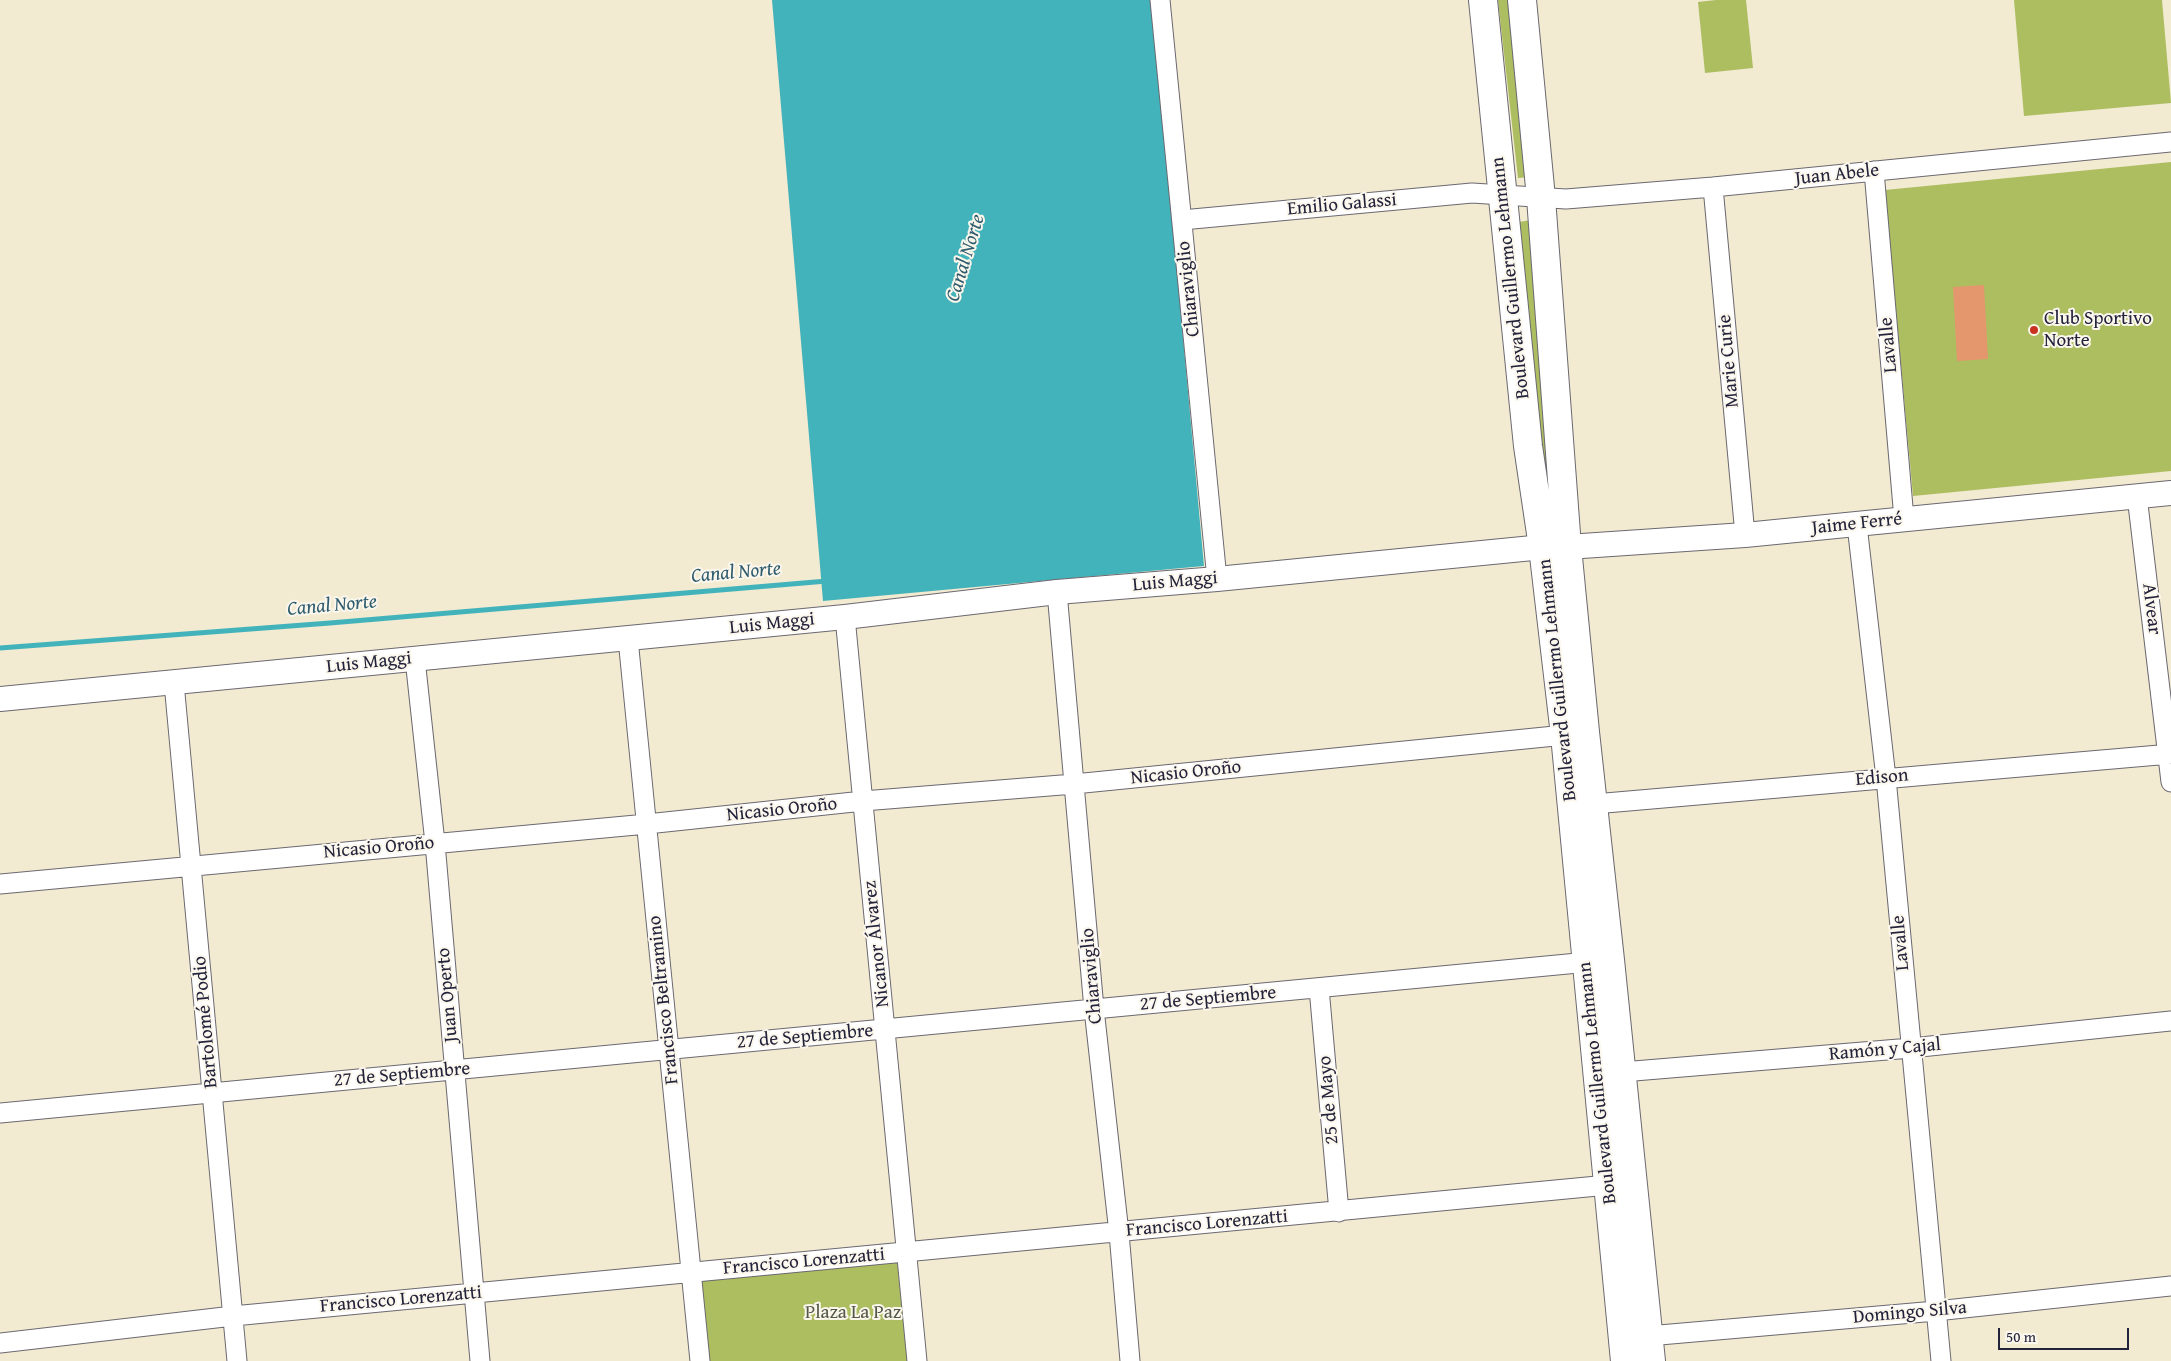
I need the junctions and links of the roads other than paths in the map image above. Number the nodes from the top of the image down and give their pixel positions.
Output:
1 (1160, 0) edge
2 (1483, 0) edge
3 (1522, 0) edge
4 (2171, 142) edge
5 (1874, 171) junction
6 (1713, 187) junction
7 (1502, 194) junction
8 (1542, 198) junction
9 (1182, 220) junction
10 (2171, 493) edge
11 (2137, 496) junction
12 (1904, 518) junction
13 (1857, 525) junction
14 (1745, 535) junction
15 (1555, 547) junction
16 (1217, 579) junction
17 (1057, 592) junction
18 (845, 617) junction
19 (628, 639) junction
20 (415, 659) junction
21 (174, 683) junction
22 (0, 699) edge
23 (1565, 735) junction
24 (2170, 754) edge
25 (1886, 778) junction
26 (2171, 782) edge
27 (1074, 784) junction
28 (863, 801) junction
29 (1594, 804) junction
30 (647, 824) junction
31 (435, 843) junction
32 (191, 865) junction
33 (0, 884) edge
34 (1598, 961) junction
35 (1319, 988) junction
36 (1094, 1009) junction
37 (2171, 1021) edge
38 (885, 1030) junction
39 (1911, 1048) junction
40 (669, 1050) junction
41 (454, 1070) junction
42 (1610, 1073) junction
43 (212, 1093) junction
44 (0, 1113) edge
45 (1608, 1186) junction
46 (1339, 1212) junction
47 (1119, 1232) junction
48 (906, 1252) junction
49 (691, 1273) junction
50 (2171, 1286) edge
51 (474, 1293) junction
52 (1936, 1311) junction
53 (233, 1316) junction
54 (0, 1343) edge
55 (1649, 1348) edge
56 (237, 1361) edge
57 (480, 1361) edge
58 (700, 1361) edge
59 (917, 1361) edge
60 (1130, 1361) edge
61 (1625, 1361) edge
62 (1941, 1361) edge

1 - 9 street, Chiaraviglio
2 - 7 main road, Boulevard Guillermo Lehmann
3 - 8 main road, Boulevard Guillermo Lehmann
4 - 5 street, Juan Abele
5 - 6 street, Juan Abele
5 - 12 street, Lavalle
6 - 8 street, Juan Abele
6 - 14 street, Marie Curie
7 - 8 street, Juan Abele
7 - 9 street, Emilio Galassi
7 - 15 main road, Boulevard Guillermo Lehmann
8 - 15 main road, Boulevard Guillermo Lehmann
9 - 16 street, Chiaraviglio
10 - 11 street, Jaime Ferré
11 - 12 street, Jaime Ferré
11 - 24 street, Alvear
12 - 13 street, Jaime Ferré
13 - 14 street, Jaime Ferré
13 - 25 street, Lavalle
14 - 15 street, Jaime Ferré
15 - 16 street, Luis Maggi
15 - 23 main road, Boulevard Guillermo Lehmann
15 - 29 main road, Boulevard Guillermo Lehmann
16 - 17 street, Luis Maggi
17 - 18 street, Luis Maggi
17 - 27 street, Chiaraviglio
18 - 19 street, Luis Maggi
18 - 28 street, Nicanor Álvarez
19 - 20 street, Luis Maggi
19 - 30 street, Francisco Beltramino
20 - 21 street, Luis Maggi
20 - 31 street, Juan Operto
21 - 22 street, Luis Maggi
21 - 32 street, Bartolomé Podio
23 - 27 street, Nicasio Oroño
23 - 34 main road, Boulevard Guillermo Lehmann
24 - 25 street, Edison
24 - 26 street, Alvear
25 - 29 street, Edison
25 - 39 street, Lavalle
27 - 28 street, Nicasio Oroño
27 - 36 street, Chiaraviglio
28 - 30 street, Nicasio Oroño
28 - 38 street, Nicanor Álvarez
29 - 34 main road, Boulevard Guillermo Lehmann
30 - 31 street, Nicasio Oroño
30 - 40 street, Francisco Beltramino
31 - 32 street, Nicasio Oroño
31 - 41 street, Juan Operto
32 - 33 street, Nicasio Oroño
32 - 43 street, Bartolomé Podio
34 - 35 street, 27 de Septiembre
34 - 42 main road, Boulevard Guillermo Lehmann
35 - 36 street, 27 de Septiembre
35 - 46 street, 25 de Mayo
36 - 38 street, 27 de Septiembre
36 - 47 street, Chiaraviglio
37 - 39 street, Ramón y Cajal
38 - 40 street, 27 de Septiembre
38 - 48 street, Nicanor Álvarez
39 - 42 street, Ramón y Cajal
39 - 52 street, Lavalle
40 - 41 street, 27 de Septiembre
40 - 49 street, Francisco Beltramino
41 - 43 street, 27 de Septiembre
41 - 51 street, Juan Operto
42 - 45 main road, Boulevard Guillermo Lehmann
42 - 55 main road, Boulevard Guillermo Lehmann
43 - 44 street, 27 de Septiembre
43 - 53 street, Bartolomé Podio
45 - 46 street, Francisco Lorenzatti
45 - 61 main road, Boulevard Guillermo Lehmann
46 - 47 street, Francisco Lorenzatti
47 - 48 street, Francisco Lorenzatti
47 - 60 street, Chiaraviglio
48 - 49 street, Francisco Lorenzatti
48 - 59 street, Nicanor Álvarez
49 - 51 street, Francisco Lorenzatti
49 - 58 street, Francisco Beltramino
50 - 52 street, Domingo Silva
51 - 53 street, Francisco Lorenzatti
51 - 57 street, Juan Operto
52 - 55 street, Domingo Silva
52 - 62 street, Lavalle
53 - 54 street, Francisco Lorenzatti
53 - 56 street, Bartolomé Podio

